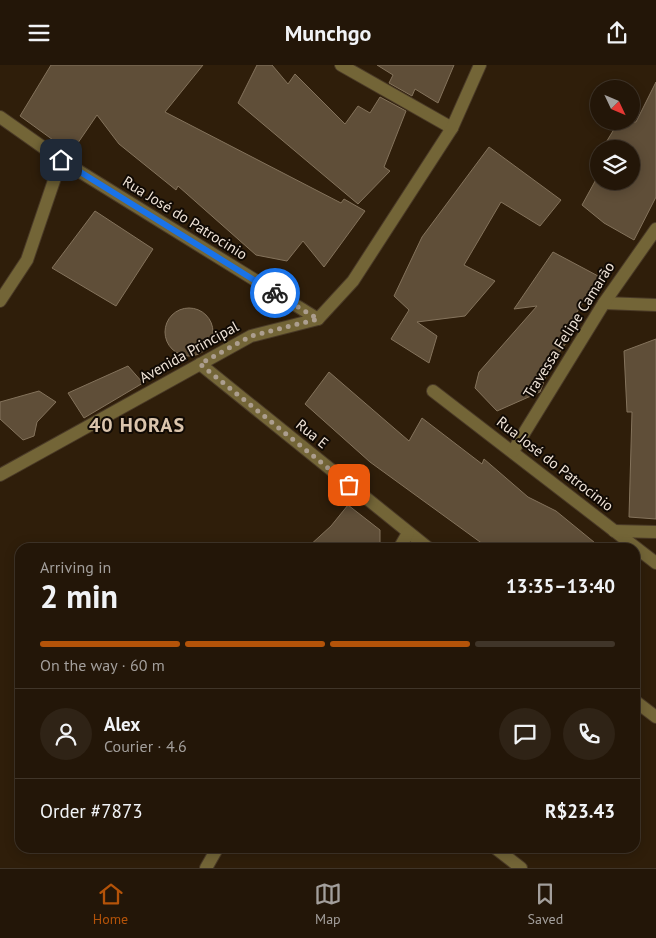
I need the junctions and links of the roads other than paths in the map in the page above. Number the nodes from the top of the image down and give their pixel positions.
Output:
1 (341, 65) edge
2 (480, 65) edge
3 (0, 117) edge
4 (452, 128) junction
5 (61, 160) junction
6 (656, 229) edge
7 (0, 301) edge
8 (604, 303) junction
9 (656, 305) edge
10 (318, 319) junction
11 (200, 364) junction
12 (433, 391) dead end
13 (513, 451) junction
14 (0, 475) edge
15 (614, 531) junction
16 (656, 532) edge
17 (408, 533) junction
18 (402, 543) edge
19 (422, 543) edge
20 (630, 543) edge
21 (640, 551) edge
22 (656, 563) edge
23 (640, 705) edge
24 (656, 717) edge
25 (215, 853) edge
26 (502, 853) edge
27 (208, 867) edge
28 (521, 868) edge

1 - 4 street
2 - 4 street
3 - 5 street, Rua José do Patrocinio
4 - 10 street
5 - 7 street
5 - 10 street, Rua José do Patrocinio
6 - 8 street, Travessa Felipe Camarão
8 - 9 street
8 - 13 street, Travessa Felipe Camarão
10 - 11 street, Avenida Principal
11 - 14 street, Avenida Principal
11 - 17 street, Rua E
12 - 13 street, Rua José do Patrocinio
13 - 15 street, Rua José do Patrocinio
15 - 16 street
15 - 20 street, Rua José do Patrocinio
17 - 18 street
17 - 19 street, Rua E
21 - 22 street, Rua José do Patrocinio
23 - 24 street
25 - 27 street
26 - 28 street

